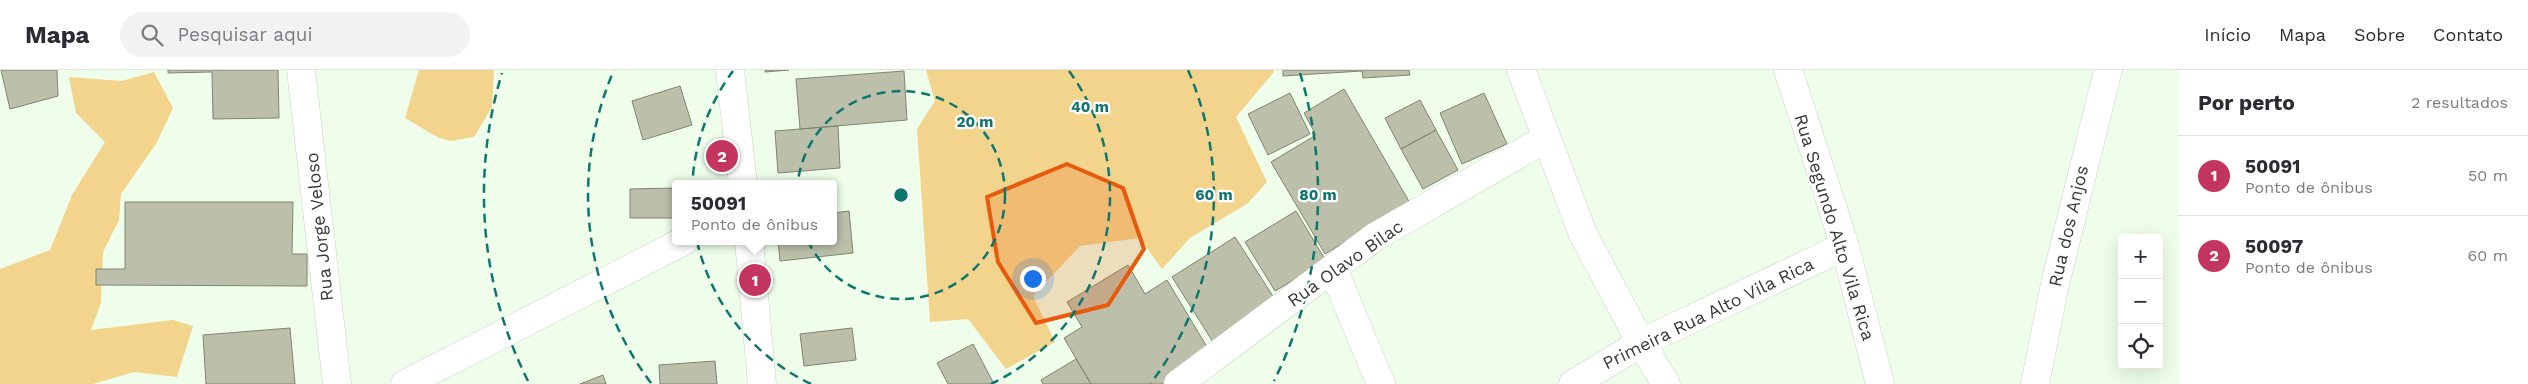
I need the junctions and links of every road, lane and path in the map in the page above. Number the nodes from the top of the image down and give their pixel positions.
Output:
1 (301, 70) edge
2 (730, 70) edge
3 (1520, 70) edge
4 (1788, 70) edge
5 (2108, 70) edge
6 (1545, 139) junction
7 (743, 180) edge
8 (676, 245) edge
9 (749, 245) edge
10 (1845, 246) junction
11 (1333, 269) junction
12 (1641, 343) junction
13 (337, 384) edge
14 (405, 384) edge
15 (762, 384) edge
16 (1178, 384) edge
17 (1381, 384) edge
18 (1573, 384) edge
19 (1666, 384) edge
20 (1880, 384) edge
21 (2035, 384) edge

1 - 13 street, Rua Jorge Veloso
2 - 7 street
3 - 6 street
4 - 10 street, Rua Segundo Alto Vila Rica
5 - 21 street, Rua dos Anjos
6 - 11 street, Rua Olavo Bilac
6 - 12 street
8 - 14 street
9 - 15 street
10 - 12 street, Primeira Rua Alto Vila Rica
10 - 20 street, Rua Segundo Alto Vila Rica
11 - 16 street, Rua Olavo Bilac
11 - 17 street
12 - 18 street, Primeira Rua Alto Vila Rica
12 - 19 street

